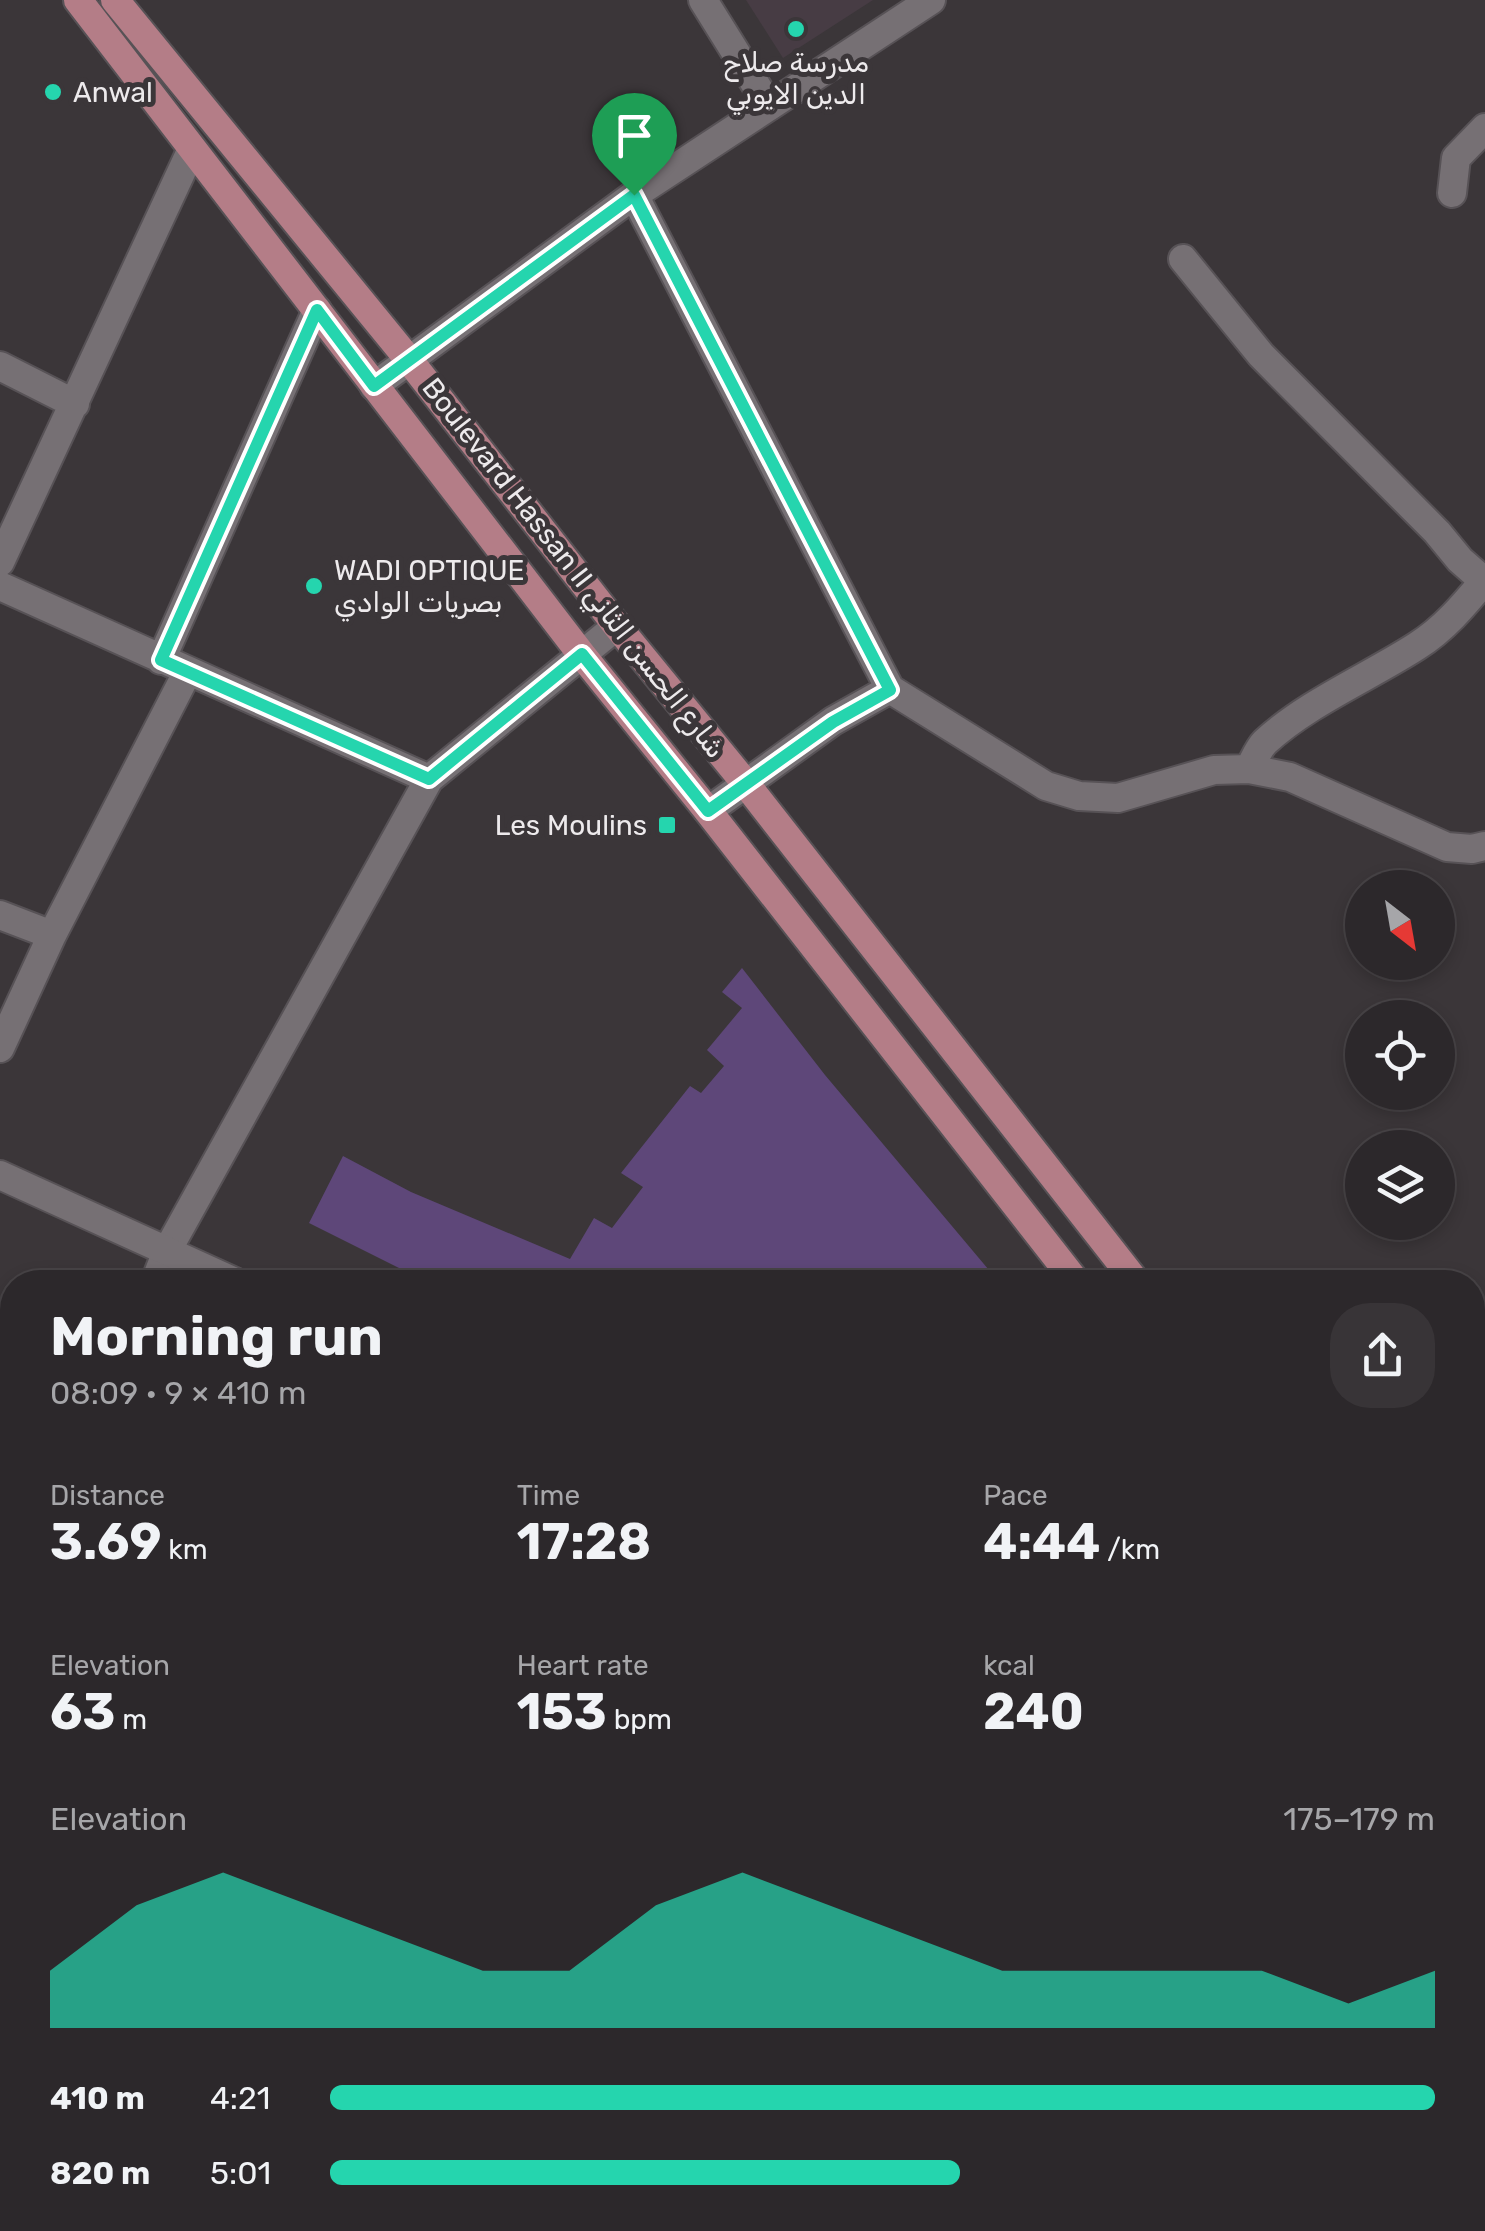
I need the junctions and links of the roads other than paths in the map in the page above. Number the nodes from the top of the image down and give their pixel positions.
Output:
1 (78, 0) edge
2 (115, 0) edge
3 (703, 0) edge
4 (931, 0) edge
5 (769, 106) junction
6 (1485, 128) edge
7 (192, 149) junction
8 (1452, 193) dead end
9 (634, 195) junction
10 (1183, 259) dead end
11 (317, 310) junction
12 (409, 360) junction
13 (0, 366) edge
14 (374, 386) junction
15 (76, 404) junction
16 (0, 562) edge
17 (1485, 581) edge
18 (0, 586) edge
19 (617, 626) junction
20 (582, 654) junction
21 (161, 660) junction
22 (188, 672) junction
23 (890, 690) junction
24 (1249, 768) junction
25 (429, 779) junction
26 (746, 784) junction
27 (708, 811) junction
28 (1485, 846) edge
29 (0, 915) edge
30 (52, 935) junction
31 (0, 1048) edge
32 (0, 1175) edge
33 (167, 1251) junction
34 (160, 1270) edge
35 (209, 1270) edge
36 (1067, 1270) edge
37 (1127, 1270) edge

1 - 7 main road, Boulevard Hassan II شارع الحسن الثاني
2 - 12 main road, Boulevard Hassan II شارع الحسن الثاني
3 - 5 street
4 - 5 street
5 - 9 street
6 - 8 street
7 - 11 main road, Boulevard Hassan II شارع الحسن الثاني
7 - 15 street
9 - 12 street
9 - 23 street
10 - 17 street
11 - 14 main road, Boulevard Hassan II شارع الحسن الثاني
11 - 21 street
12 - 14 street
12 - 19 main road, Boulevard Hassan II شارع الحسن الثاني
13 - 15 street
14 - 20 main road, Boulevard Hassan II شارع الحسن الثاني
15 - 16 street
17 - 24 street
18 - 21 street
19 - 20 street
19 - 26 main road, Boulevard Hassan II شارع الحسن الثاني
20 - 25 street
20 - 27 main road, Boulevard Hassan II شارع الحسن الثاني
21 - 22 street
22 - 25 street
22 - 30 street
23 - 24 street
23 - 26 street
24 - 28 street
25 - 33 street
26 - 27 street
26 - 37 main road, Boulevard Hassan II شارع الحسن الثاني
27 - 36 main road, Boulevard Hassan II شارع الحسن الثاني
29 - 30 street
30 - 31 street
32 - 33 street
33 - 34 street
33 - 35 street

